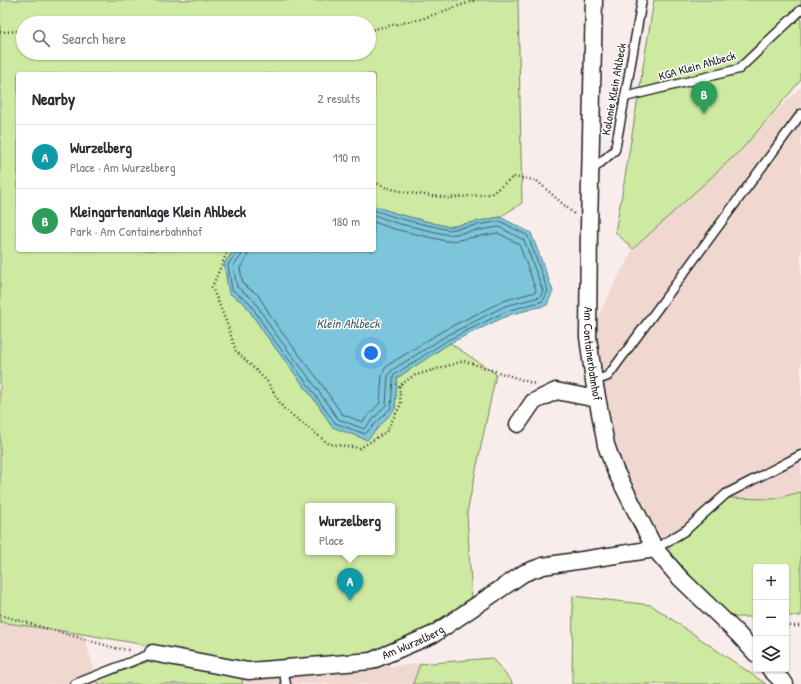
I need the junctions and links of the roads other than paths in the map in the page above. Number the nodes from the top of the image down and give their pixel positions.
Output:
1 (594, 0) edge
2 (642, 0) edge
3 (801, 10) edge
4 (625, 97) junction
5 (801, 114) edge
6 (591, 172) junction
7 (594, 381) junction
8 (597, 399) junction
9 (518, 424) dead end
10 (801, 455) edge
11 (655, 549) junction
12 (753, 651) edge
13 (153, 653) joint
14 (283, 668) junction
15 (773, 672) edge
16 (75, 684) edge
17 (286, 684) edge
18 (784, 684) edge

1 - 6 street, Am Containerbahnhof
2 - 4 lane, Kolonie Klein Ahlbeck
3 - 4 lane, KGA Klein Ahlbeck
4 - 6 lane, Kolonie Klein Ahlbeck
5 - 7 lane
6 - 7 street, Am Containerbahnhof
7 - 8 street, Am Containerbahnhof
8 - 9 street
8 - 11 street, Am Containerbahnhof
10 - 11 lane
11 - 12 street, Am Containerbahnhof
11 - 14 street, Am Wurzelberg
13 - 14 street, Am Wurzelberg
13 - 16 lane
14 - 17 lane
15 - 18 street

